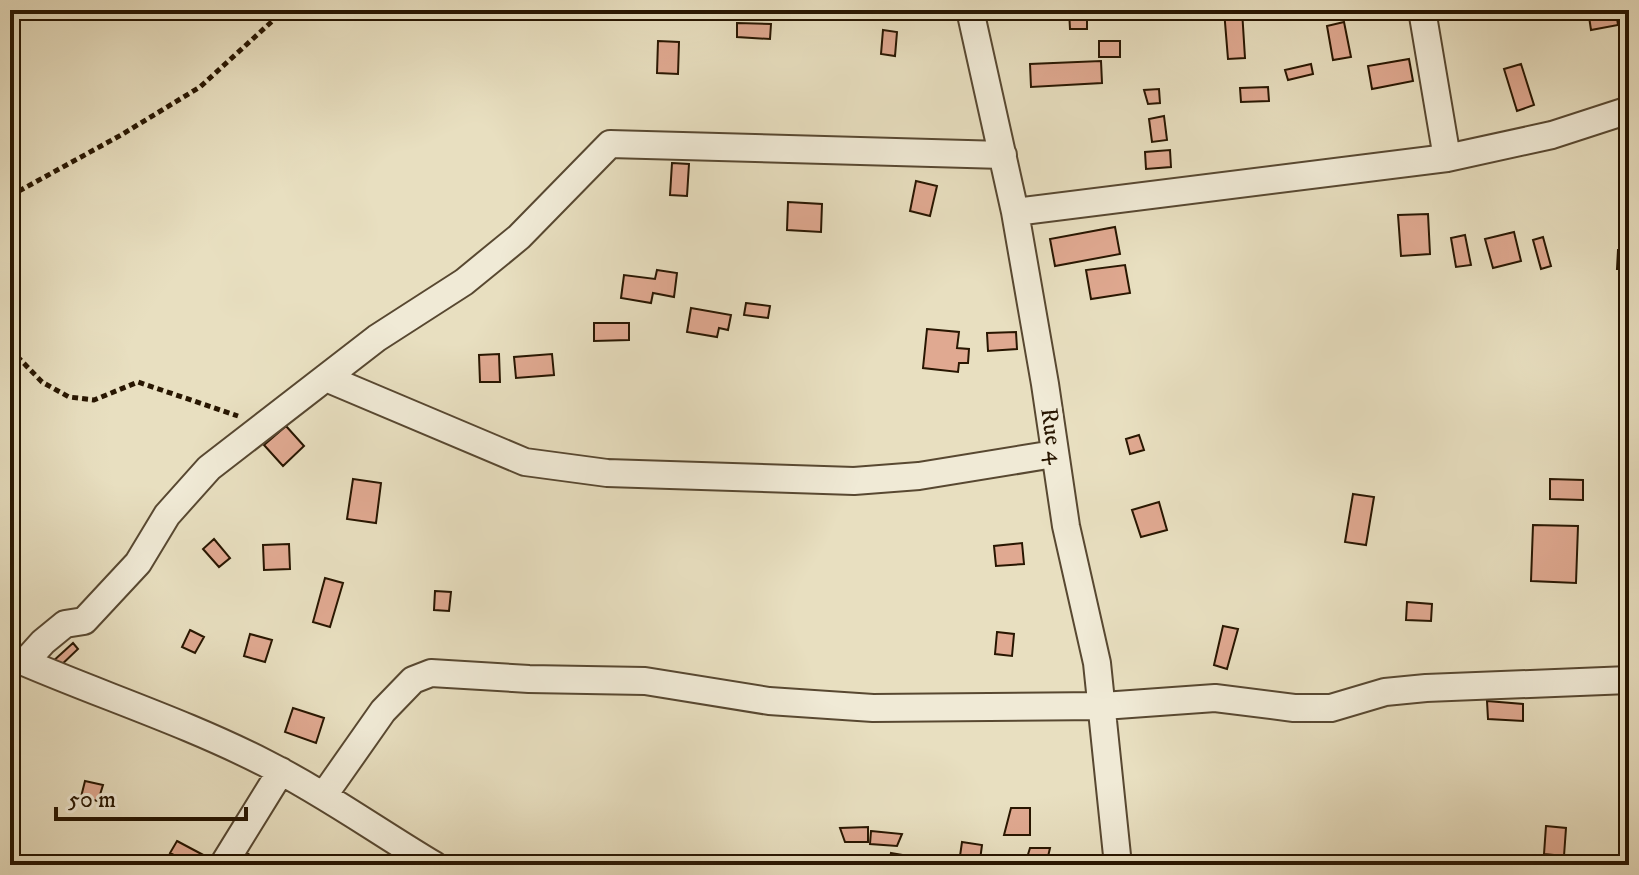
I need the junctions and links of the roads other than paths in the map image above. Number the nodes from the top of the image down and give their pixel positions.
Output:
1 (970, 10) edge
2 (1422, 10) edge
3 (1629, 110) edge
4 (1003, 155) junction
5 (1447, 158) junction
6 (1015, 212) junction
7 (326, 378) junction
8 (1054, 454) junction
9 (17, 659) edge
10 (1629, 680) edge
11 (1103, 706) junction
12 (281, 771) junction
13 (324, 795) junction
14 (223, 865) edge
15 (434, 865) edge
16 (1118, 865) edge

1 - 4 street, Rue 4
2 - 5 street
3 - 5 street
4 - 6 street, Rue 4
4 - 7 street
5 - 6 street
6 - 8 street, Rue 4
7 - 8 street
7 - 9 street
8 - 11 street, Rue 4
9 - 12 street
10 - 11 street
11 - 13 street
11 - 16 street, Rue 4
12 - 13 street
12 - 14 street
13 - 15 street

